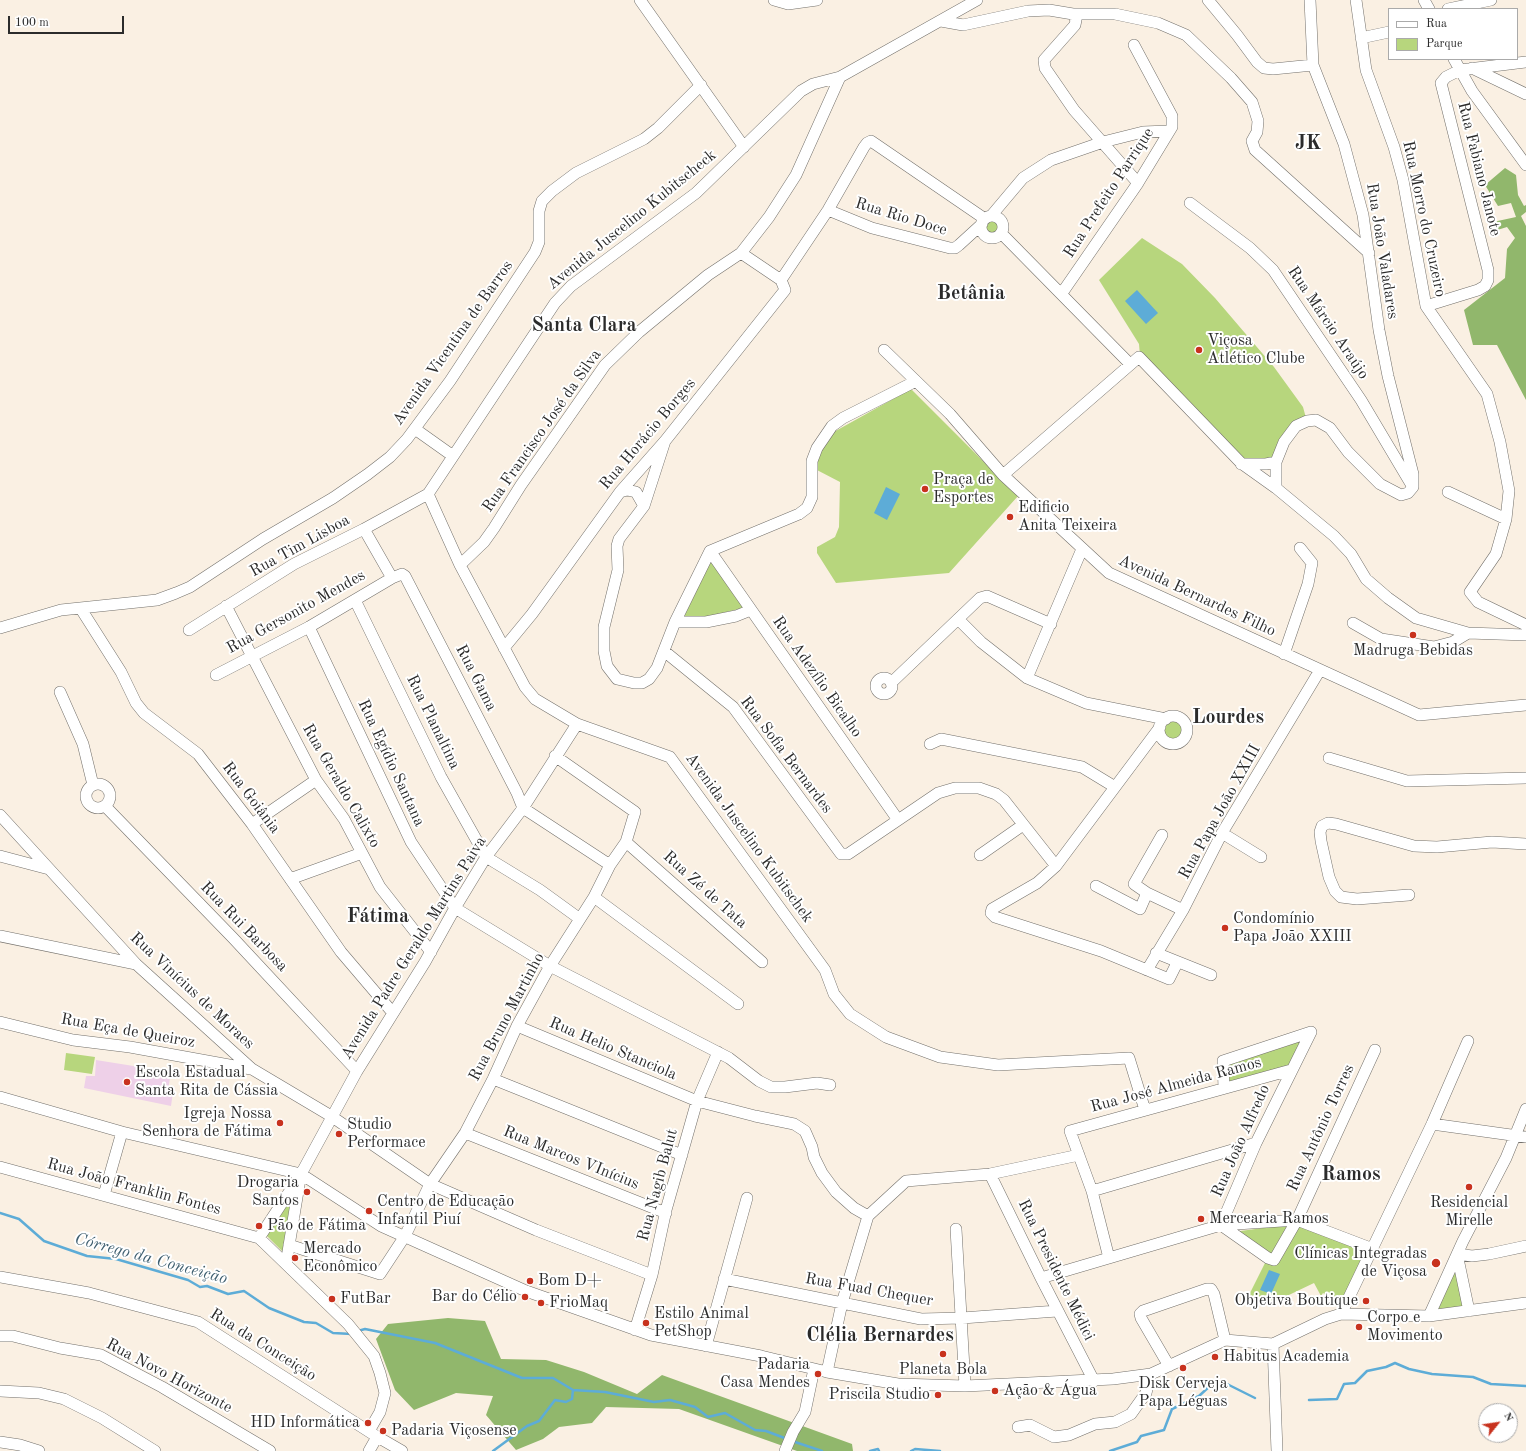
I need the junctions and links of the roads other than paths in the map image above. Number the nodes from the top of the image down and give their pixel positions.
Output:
1 (640, 0) edge
2 (774, 0) edge
3 (817, 0) edge
4 (977, 0) edge
5 (1208, 0) edge
6 (1310, 0) edge
7 (1356, 0) edge
8 (1491, 0) edge
9 (1453, 8) edge
10 (1073, 14) junction
11 (941, 21) junction
12 (1388, 32) edge
13 (1361, 38) junction
14 (1134, 45) dead end
15 (1455, 60) edge
16 (1526, 62) edge
17 (1313, 65) junction
18 (1472, 68) junction
19 (1460, 70) junction
20 (840, 77) junction
21 (701, 86) junction
22 (1526, 94) edge
23 (1168, 131) junction
24 (1103, 142) junction
25 (744, 147) junction
26 (1526, 165) edge
27 (1138, 183) junction
28 (1190, 202) dead end
29 (828, 210) junction
30 (986, 220) junction
31 (1001, 232) junction
32 (741, 253) junction
33 (1369, 253) junction
34 (781, 280) junction
35 (1062, 293) junction
36 (1426, 306) junction
37 (884, 350) dead end
38 (1135, 360) junction
39 (916, 381) junction
40 (415, 429) junction
41 (665, 441) junction
42 (452, 456) junction
43 (1276, 462) junction
44 (1240, 464) junction
45 (636, 473) junction
46 (1003, 475) junction
47 (652, 482) junction
48 (1413, 487) junction
49 (1276, 488) junction
50 (620, 492) junction
51 (1448, 492) dead end
52 (428, 494) junction
53 (644, 506) junction
54 (1506, 519) junction
55 (364, 529) junction
56 (1082, 548) junction
57 (1300, 548) dead end
58 (710, 551) junction
59 (460, 565) junction
60 (392, 578) junction
61 (355, 600) junction
62 (226, 606) junction
63 (81, 609) junction
64 (752, 610) junction
65 (958, 618) junction
66 (675, 622) junction
67 (1352, 623) dead end
68 (1525, 623) edge
69 (1051, 624) junction
70 (309, 627) junction
71 (0, 628) edge
72 (189, 630) dead end
73 (1468, 633) junction
74 (1526, 635) edge
75 (504, 648) junction
76 (664, 651) junction
77 (1284, 654) junction
78 (252, 655) junction
79 (1320, 670) junction
80 (216, 675) dead end
81 (1027, 678) junction
82 (891, 683) dead end
83 (60, 692) dead end
84 (1526, 705) edge
85 (577, 724) junction
86 (930, 744) dead end
87 (555, 756) junction
88 (1330, 758) dead end
89 (1526, 778) edge
90 (316, 780) junction
91 (93, 786) junction
92 (1114, 787) junction
93 (105, 806) junction
94 (523, 808) junction
95 (0, 815) edge
96 (898, 820) junction
97 (252, 824) junction
98 (1023, 825) junction
99 (1222, 833) junction
100 (1162, 835) dead end
101 (626, 842) junction
102 (1526, 844) edge
103 (362, 853) junction
104 (980, 855) dead end
105 (0, 856) edge
106 (486, 857) junction
107 (1261, 857) dead end
108 (610, 865) junction
109 (1056, 866) junction
110 (50, 869) junction
111 (290, 879) junction
112 (1096, 886) dead end
113 (1147, 893) junction
114 (1410, 895) dead end
115 (594, 896) junction
116 (455, 908) junction
117 (1183, 910) junction
118 (580, 919) junction
119 (0, 936) edge
120 (431, 952) junction
121 (1156, 953) junction
122 (762, 962) dead end
123 (1177, 963) junction
124 (136, 964) junction
125 (550, 966) junction
126 (1147, 970) junction
127 (1211, 975) dead end
128 (738, 1004) dead end
129 (393, 1013) junction
130 (0, 1022) edge
131 (517, 1026) junction
132 (1468, 1041) dead end
133 (1375, 1050) dead end
134 (718, 1052) junction
135 (252, 1069) junction
136 (1291, 1070) junction
137 (357, 1071) junction
138 (493, 1079) junction
139 (830, 1085) dead end
140 (1224, 1088) junction
141 (0, 1097) edge
142 (697, 1101) junction
143 (1145, 1110) junction
144 (1526, 1110) edge
145 (331, 1116) junction
146 (1432, 1124) junction
147 (122, 1132) junction
148 (464, 1133) junction
149 (1521, 1136) edge
150 (1256, 1143) junction
151 (682, 1155) junction
152 (1079, 1155) junction
153 (0, 1167) edge
154 (301, 1174) junction
155 (990, 1174) junction
156 (430, 1184) junction
157 (1092, 1191) junction
158 (104, 1195) junction
159 (747, 1198) dead end
160 (666, 1213) junction
161 (868, 1216) junction
162 (1297, 1220) junction
163 (1221, 1225) junction
164 (956, 1229) dead end
165 (404, 1236) junction
166 (259, 1238) junction
167 (289, 1245) junction
168 (1526, 1246) edge
169 (1373, 1249) junction
170 (1457, 1254) junction
171 (1108, 1258) junction
172 (286, 1264) junction
173 (652, 1275) junction
174 (0, 1277) edge
175 (1041, 1278) junction
176 (724, 1279) junction
177 (842, 1303) junction
178 (1526, 1303) edge
179 (1058, 1311) junction
180 (1469, 1311) junction
181 (1341, 1314) junction
182 (1428, 1316) junction
183 (962, 1318) junction
184 (635, 1330) junction
185 (0, 1336) edge
186 (1225, 1340) junction
187 (1273, 1344) junction
188 (706, 1346) junction
189 (1168, 1366) junction
190 (814, 1369) junction
191 (826, 1372) junction
192 (1151, 1374) junction
193 (1094, 1381) junction
194 (965, 1386) junction
195 (0, 1391) edge
196 (1018, 1427) dead end
197 (373, 1434) junction
198 (0, 1442) edge
199 (786, 1450) edge
200 (39, 1451) edge
201 (155, 1451) edge
202 (270, 1451) edge
203 (369, 1451) edge
204 (402, 1451) edge
205 (1277, 1451) edge

1 - 21 street
2 - 3 street
4 - 11 street, Avenida Juscelino Kubitscheck
5 - 17 street
6 - 17 street, Rua João Valadares
7 - 13 street, Rua Morro do Cruzeiro
8 - 9 street
10 - 11 street
10 - 24 street
10 - 33 street
11 - 20 street, Avenida Juscelino Kubitscheck
12 - 13 street
13 - 36 street, Rua Morro do Cruzeiro
14 - 23 street, Rua Prefeito Parrique
15 - 19 street
16 - 18 street
17 - 33 street, Rua João Valadares
18 - 19 street
18 - 22 street
19 - 26 street
19 - 36 street, Rua Fabiano Janote
20 - 25 street, Avenida Juscelino Kubitscheck
20 - 32 street, Rua Francisco José da Silva
21 - 25 street
21 - 40 street, Avenida Vicentina de Barros
23 - 24 street
23 - 27 street, Rua Prefeito Parrique
24 - 27 street
24 - 30 street
25 - 42 street, Avenida Juscelino Kubitscheck
27 - 35 street, Rua Prefeito Parrique
28 - 48 street, Rua Márcio Araújo
29 - 30 street, Rua Rio Doce
29 - 30 street
29 - 34 street
30 - 31 street
30 - 31 street
31 - 35 street
32 - 34 street
32 - 59 street, Rua Francisco José da Silva
33 - 48 street, Rua João Valadares
34 - 41 street, Rua Horácio Borges
35 - 38 street
36 - 54 street, Rua Morro do Cruzeiro
37 - 39 street, Avenida Bernardes Filho
38 - 44 street
38 - 46 street
39 - 46 street, Avenida Bernardes Filho
39 - 58 street
40 - 42 street
40 - 63 street, Avenida Vicentina de Barros
41 - 45 street, Rua Horácio Borges
41 - 47 street
42 - 52 street, Avenida Juscelino Kubitscheck
43 - 44 street
43 - 48 street
43 - 49 street
44 - 49 street
45 - 47 street
45 - 50 street, Rua Horácio Borges
46 - 56 street, Avenida Bernardes Filho
47 - 53 street
49 - 73 street
50 - 53 street
50 - 75 street, Rua Horácio Borges
51 - 54 street
52 - 55 street, Rua Tim Lisboa
52 - 59 street, Avenida Juscelino Kubitschek
53 - 76 street
54 - 68 street, Rua Morro do Cruzeiro
55 - 60 street
55 - 62 street, Rua Tim Lisboa
56 - 69 street
56 - 77 street, Avenida Bernardes Filho
57 - 77 street
58 - 64 street, Rua Adezílio Bicalho
58 - 66 street
59 - 75 street, Avenida Juscelino Kubitschek
60 - 61 street, Rua Gersonito Mendes
60 - 94 street, Rua Gama
61 - 70 street, Rua Gersonito Mendes
61 - 106 street, Rua Planaltina
62 - 72 street, Rua Tim Lisboa
62 - 78 street, Rua Geraldo Calixto
63 - 71 street, Avenida Vicentina de Barros
63 - 97 street, Rua Goiânia
64 - 66 street
64 - 96 street, Rua Adezílio Bicalho
65 - 69 street
65 - 81 street
65 - 82 street
66 - 76 street
67 - 73 street
69 - 81 street
70 - 78 street, Rua Gersonito Mendes
70 - 116 street, Rua Egídio Santana
73 - 74 street
75 - 85 street, Avenida Juscelino Kubitschek
76 - 96 street, Rua Sofia Bernardes
77 - 79 street, Avenida Bernardes Filho
78 - 80 street, Rua Gersonito Mendes
78 - 90 street, Rua Geraldo Calixto
79 - 84 street, Avenida Bernardes Filho
79 - 99 street, Rua Papa João XXIII
81 - 92 street
83 - 91 street
85 - 87 street, Avenida Padre Geraldo Martins Paiva
85 - 143 street, Avenida Juscelino Kubitschek
86 - 92 street
87 - 94 street, Avenida Padre Geraldo Martins Paiva
87 - 101 street, Rua Bruno Martinho
88 - 89 street
90 - 97 street
90 - 103 street, Rua Geraldo Calixto
91 - 93 street
91 - 93 street, Rua Rui Barbosa
92 - 109 street
93 - 137 street, Rua Rui Barbosa
94 - 106 street, Avenida Padre Geraldo Martins Paiva
94 - 108 street
95 - 110 street, Rua Vinícius de Moraes
96 - 98 street
97 - 111 street, Rua Goiânia
98 - 104 street
98 - 109 street
99 - 107 street
99 - 117 street, Rua Papa João XXIII
100 - 113 street
101 - 108 street, Rua Bruno Martinho
101 - 122 street, Rua Zé de Tata
102 - 114 street
103 - 111 street
103 - 120 street, Rua Geraldo Calixto
105 - 110 street
106 - 116 street, Avenida Padre Geraldo Martins Paiva
106 - 118 street
108 - 115 street, Rua Bruno Martinho
109 - 126 street
110 - 124 street, Rua Vinícius de Moraes
111 - 129 street, Rua Goiânia
112 - 113 street
113 - 117 street
115 - 118 street, Rua Bruno Martinho
115 - 128 street
116 - 120 street, Avenida Padre Geraldo Martins Paiva
116 - 125 street
117 - 121 street, Rua Papa João XXIII
118 - 125 street, Rua Bruno Martinho
119 - 124 street
120 - 129 street, Avenida Padre Geraldo Martins Paiva
121 - 123 street
121 - 126 street, Rua Papa João XXIII
123 - 126 street
123 - 127 street
124 - 135 street, Rua Vinícius de Moraes
125 - 131 street, Rua Bruno Martinho
125 - 134 street
129 - 137 street, Avenida Padre Geraldo Martins Paiva
130 - 135 street, Rua Eça de Queiroz
131 - 138 street, Rua Bruno Martinho
131 - 142 street, Rua Helio Stanciola
132 - 146 street
133 - 162 street, Rua Antônio Torres
134 - 139 street
134 - 142 street, Rua Nagib Balut
135 - 145 street, Rua Vinícius de Moraes
136 - 140 street, Rua José Almeida Ramos
136 - 140 street, Rua João Alfredo
136 - 150 street, Rua João Alfredo
137 - 145 street, Avenida Padre Geraldo Martins Paiva
138 - 148 street, Rua Bruno Martinho
138 - 151 street
140 - 143 street, Rua José Almeida Ramos
141 - 147 street
142 - 151 street, Rua Nagib Balut
142 - 161 street, Rua Helio Stanciola
143 - 152 street, Rua José Almeida Ramos
144 - 149 street
145 - 154 street, Avenida Padre Geraldo Martins Paiva
145 - 156 street, Rua Vinícius de Moraes
146 - 149 street
146 - 169 street
147 - 154 street
147 - 158 street
148 - 156 street, Rua Bruno Martinho
148 - 160 street, Rua Marcos VInícius
149 - 170 street
150 - 157 street
150 - 163 street, Rua João Alfredo
151 - 160 street, Rua Nagib Balut
152 - 155 street
152 - 157 street
153 - 158 street, Rua João Franklin Fontes
154 - 165 street
154 - 166 street
154 - 167 street
155 - 161 street
155 - 175 street, Rua Presidente Médici
156 - 165 street, Rua Bruno Martinho
156 - 173 street, Rua Vinícius de Moraes
157 - 171 street
158 - 166 street, Rua João Franklin Fontes
159 - 176 street
160 - 173 street, Rua Nagib Balut
161 - 177 street
162 - 163 street
162 - 163 street, Rua Antônio Torres
162 - 169 street
163 - 171 street
164 - 183 street
165 - 167 street, Rua Bruno Martinho
165 - 184 street
166 - 172 street
167 - 172 street
168 - 170 street
169 - 181 street
170 - 180 street
170 - 182 street
171 - 175 street
172 - 197 street
173 - 184 street, Rua Nagib Balut
174 - 197 street, Rua da Conceição
175 - 179 street, Rua Presidente Médici
176 - 177 street, Rua Fuad Chequer
176 - 188 street
177 - 183 street, Rua Fuad Chequer
177 - 191 street
178 - 180 street
179 - 183 street, Rua Fuad Chequer
179 - 193 street, Rua Presidente Médici
180 - 182 street
181 - 182 street
181 - 187 street
183 - 194 street
184 - 188 street
185 - 202 street, Rua Novo Horizonte
186 - 187 street
186 - 189 street
186 - 189 street
187 - 205 street
188 - 190 street
189 - 192 street
190 - 191 street
190 - 199 street
191 - 194 street
192 - 193 street
192 - 196 street
193 - 194 street
195 - 201 street
197 - 203 street
197 - 204 street, Rua da Conceição
198 - 200 street

